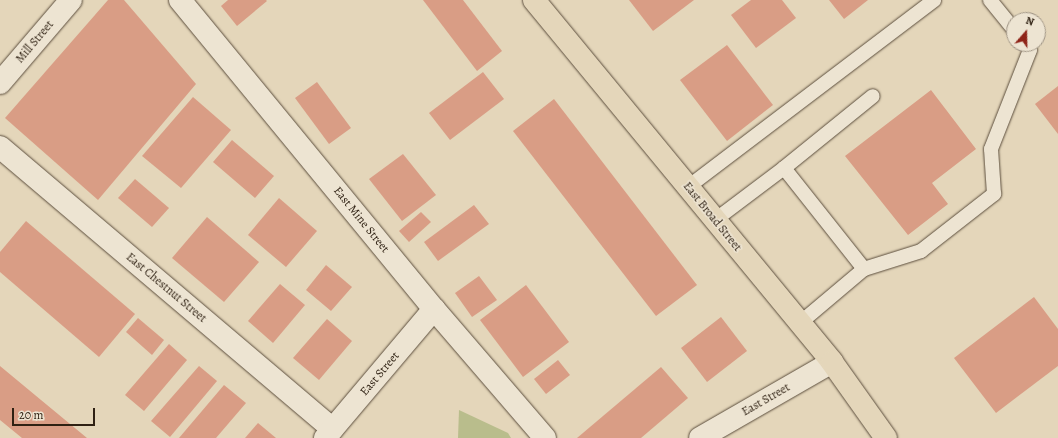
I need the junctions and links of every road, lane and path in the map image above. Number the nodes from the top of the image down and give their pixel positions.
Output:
1 (71, 0) edge
2 (180, 0) edge
3 (534, 0) edge
4 (934, 0) edge
5 (990, 0) edge
6 (1006, 20) edge
7 (1029, 52) edge
8 (0, 83) edge
9 (873, 96) dead end
10 (0, 147) edge
11 (784, 168) junction
12 (688, 187) junction
13 (715, 220) junction
14 (864, 269) junction
15 (434, 309) junction
16 (800, 323) junction
17 (832, 362) junction
18 (329, 433) edge
19 (545, 438) edge
20 (700, 438) edge
21 (886, 438) edge

1 - 8 street, Mill Street
2 - 15 street, East Mine Street
3 - 12 highway, East Broad Street
4 - 12 lane
5 - 6 lane
7 - 14 lane
9 - 11 lane
10 - 18 street, East Chestnut Street
11 - 13 lane
11 - 14 lane
12 - 13 highway, East Broad Street
13 - 16 highway, East Broad Street
14 - 16 lane
15 - 18 street, East Street
15 - 19 street, East Mine Street
16 - 17 highway, East Broad Street
17 - 20 street, East Street
17 - 21 highway, East Broad Street

